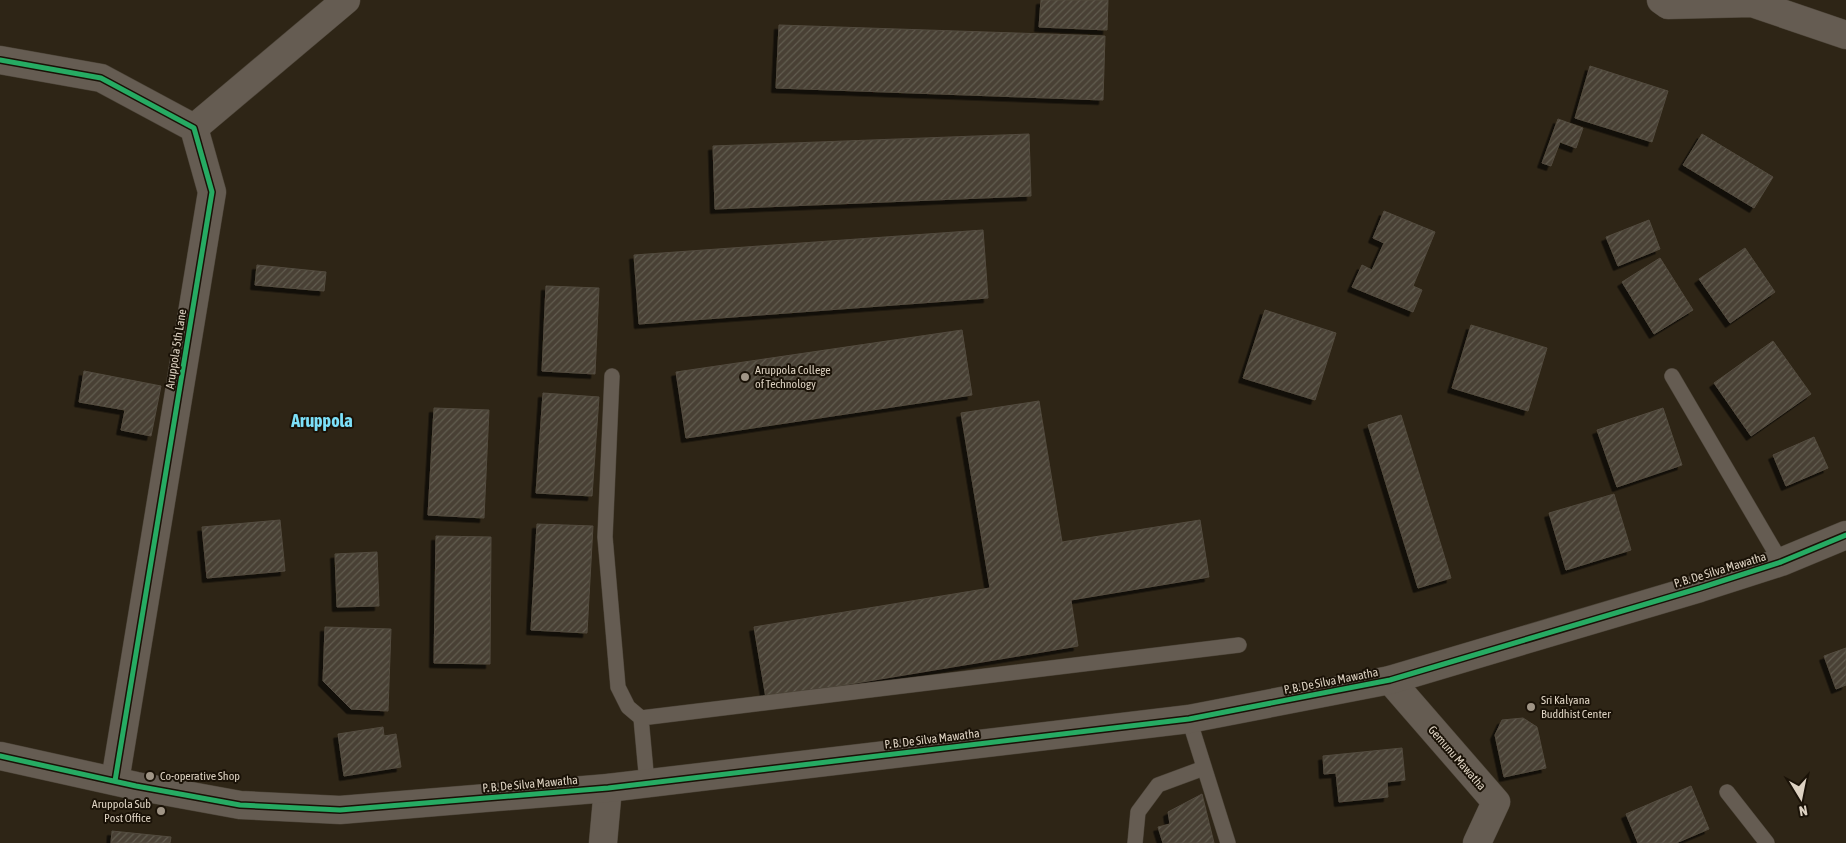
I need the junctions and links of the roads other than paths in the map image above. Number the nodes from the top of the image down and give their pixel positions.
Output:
1 (346, 0) edge
2 (1661, 0) edge
3 (1846, 35) edge
4 (0, 60) edge
5 (194, 128) junction
6 (612, 376) dead end
7 (1672, 376) dead end
8 (1846, 535) edge
9 (1781, 562) junction
10 (1239, 645) dead end
11 (1390, 680) junction
12 (641, 718) junction
13 (1189, 719) junction
14 (1, 759) edge
15 (1204, 768) junction
16 (115, 781) junction
17 (647, 783) junction
18 (608, 788) junction
19 (1726, 792) dead end
20 (603, 843) edge
21 (1135, 843) edge
22 (1228, 843) edge
23 (1477, 843) edge
24 (1767, 843) edge

1 - 5 street
2 - 3 street
4 - 5 street
5 - 16 street, Aruppola 5th Lane
6 - 12 lane
7 - 9 lane
8 - 9 street, P. B. De Silva Mawatha
9 - 11 street, P. B. De Silva Mawatha
10 - 12 lane
11 - 13 street, P. B. De Silva Mawatha
11 - 23 street, Gemunu Mawatha
12 - 17 lane
13 - 15 lane
13 - 17 street, P. B. De Silva Mawatha
14 - 16 street, P. B. De Silva Mawatha
15 - 21 lane
15 - 22 lane
16 - 18 street, P. B. De Silva Mawatha
17 - 18 street, P. B. De Silva Mawatha
18 - 20 street
19 - 24 lane

